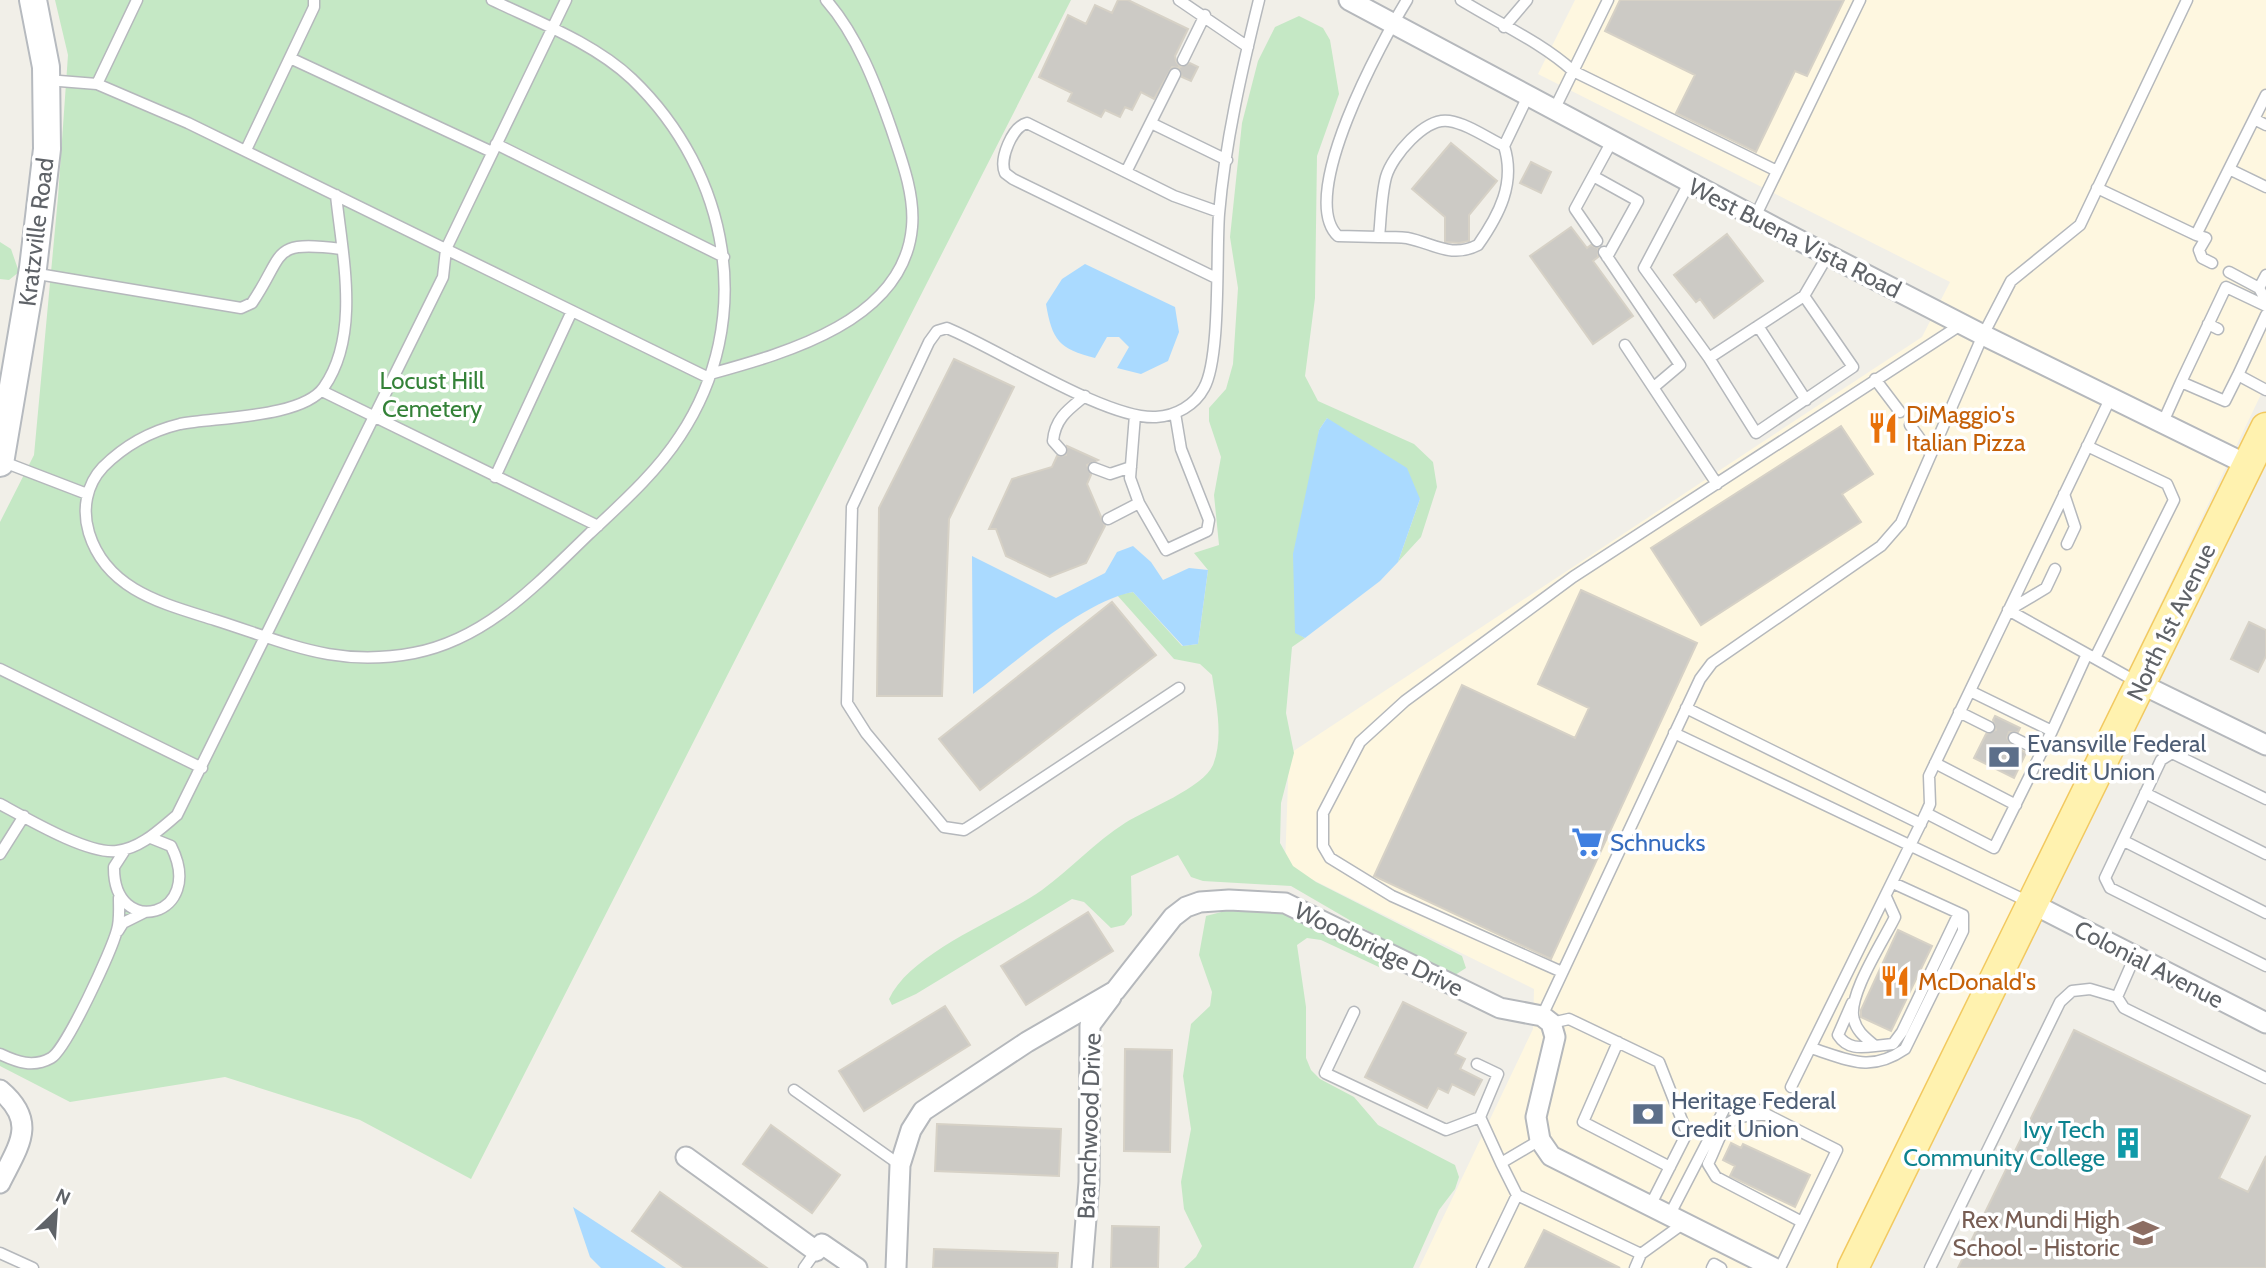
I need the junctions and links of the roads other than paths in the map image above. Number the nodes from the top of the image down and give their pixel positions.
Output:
1 (33, 0) edge
2 (137, 0) edge
3 (314, 0) edge
4 (492, 0) edge
5 (566, 0) edge
6 (826, 0) edge
7 (1179, 0) edge
8 (1259, 0) edge
9 (1349, 0) edge
10 (1407, 0) edge
11 (1461, 0) edge
12 (1527, 0) edge
13 (1608, 0) edge
14 (1860, 0) edge
15 (2187, 0) edge
16 (1205, 15) junction
17 (1392, 23) junction
18 (1504, 27) junction
19 (550, 28) junction
20 (1248, 47) junction
21 (290, 58) junction
22 (1182, 60) dead end
23 (1573, 71) junction
24 (1175, 74) dead end
25 (47, 80) junction
26 (97, 84) junction
27 (2266, 95) edge
28 (1528, 96) junction
29 (1554, 110) junction
30 (2254, 119) junction
31 (1151, 123) junction
32 (2266, 125) edge
33 (1612, 141) junction
34 (1504, 146) junction
35 (494, 148) junction
36 (246, 150) junction
37 (1227, 160) junction
38 (2229, 169) junction
39 (1777, 171) junction
40 (1126, 172) junction
41 (1593, 176) junction
42 (1689, 183) junction
43 (2266, 187) edge
44 (2097, 188) junction
45 (336, 195) junction
46 (1219, 212) junction
47 (1755, 217) junction
48 (2196, 235) junction
49 (1379, 237) junction
50 (1597, 241) dead end
51 (341, 249) junction
52 (446, 249) junction
53 (1828, 255) junction
54 (724, 257) junction
55 (2212, 263) dead end
56 (2229, 272) dead end
57 (32, 273) junction
58 (2266, 275) edge
59 (1216, 278) junction
60 (2259, 288) junction
61 (1804, 296) junction
62 (2266, 303) edge
63 (572, 311) junction
64 (2266, 315) edge
65 (2249, 321) dead end
66 (1962, 324) junction
67 (1758, 326) junction
68 (2261, 326) junction
69 (1983, 335) junction
70 (2240, 340) dead end
71 (1625, 345) dead end
72 (2252, 345) junction
73 (2233, 356) dead end
74 (1709, 358) junction
75 (2244, 361) junction
76 (2223, 375) dead end
77 (709, 376) junction
78 (2236, 378) junction
79 (1875, 379) junction
80 (2181, 382) junction
81 (1654, 387) junction
82 (2266, 390) edge
83 (322, 391) junction
84 (1085, 396) junction
85 (2110, 397) junction
86 (1805, 400) junction
87 (5, 411) edge
88 (1900, 412) dead end
89 (1175, 413) junction
90 (1135, 415) junction
91 (375, 417) junction
92 (2163, 422) junction
93 (1910, 425) dead end
94 (2266, 428) edge
95 (2087, 446) junction
96 (1060, 450) dead end
97 (1931, 454) junction
98 (0, 462) edge
99 (2248, 465) junction
100 (1131, 467) junction
101 (1094, 468) dead end
102 (495, 477) junction
103 (1717, 484) junction
104 (87, 494) junction
105 (2064, 494) junction
106 (1139, 503) junction
107 (1108, 519) dead end
108 (598, 526) junction
109 (2067, 544) dead end
110 (2055, 569) dead end
111 (2008, 610) junction
112 (265, 638) junction
113 (2091, 656) junction
114 (0, 669) edge
115 (2141, 684) junction
116 (1179, 688) dead end
117 (1970, 691) junction
118 (1686, 708) junction
119 (1959, 712) junction
120 (1989, 727) dead end
121 (2052, 732) junction
122 (1674, 733) junction
123 (2014, 738) dead end
124 (2266, 745) edge
125 (2042, 752) junction
126 (1935, 763) junction
127 (202, 768) junction
128 (2145, 793) junction
129 (2266, 799) edge
130 (0, 804) edge
131 (2016, 805) junction
132 (1926, 813) junction
133 (177, 815) junction
134 (24, 816) junction
135 (1921, 824) junction
136 (151, 838) junction
137 (2124, 841) junction
138 (171, 846) junction
139 (1910, 846) junction
140 (94, 848) junction
141 (125, 849) junction
142 (0, 854) edge
143 (2266, 854) edge
144 (114, 867) junction
145 (1893, 883) junction
146 (1886, 897) junction
147 (119, 898) junction
148 (2033, 904) junction
149 (145, 912) junction
150 (2266, 913) edge
151 (1959, 914) junction
152 (117, 933) junction
153 (2135, 956) junction
154 (2266, 966) edge
155 (1562, 972) junction
156 (1115, 991) junction
157 (2118, 997) junction
158 (1852, 1002) junction
159 (1354, 1012) dead end
160 (1546, 1019) junction
161 (2266, 1023) edge
162 (1618, 1042) junction
163 (1875, 1046) junction
164 (1811, 1048) junction
165 (0, 1054) edge
166 (1477, 1064) dead end
167 (2266, 1078) edge
168 (1791, 1087) dead end
169 (0, 1090) edge
170 (794, 1090) dead end
171 (1768, 1115) junction
172 (1480, 1117) junction
173 (1540, 1140) junction
174 (686, 1157) dead end
175 (1502, 1163) junction
176 (900, 1165) junction
177 (1670, 1167) junction
178 (0, 1183) edge
179 (1517, 1195) junction
180 (1650, 1206) junction
181 (1676, 1220) junction
182 (1802, 1222) junction
183 (816, 1251) junction
184 (0, 1253) edge
185 (1641, 1254) junction
186 (33, 1268) edge
187 (804, 1268) edge
188 (857, 1268) edge
189 (896, 1268) edge
190 (1082, 1268) edge
191 (1482, 1268) edge
192 (1635, 1268) edge
193 (1712, 1268) edge
194 (1721, 1268) edge
195 (1773, 1268) edge
196 (1780, 1268) edge
197 (1853, 1268) edge
198 (1930, 1268) edge

1 - 25 main road, Kratzville Road
2 - 26 lane
3 - 21 lane
4 - 19 lane
5 - 19 lane
6 - 77 lane
7 - 16 lane
8 - 20 lane
9 - 17 street, West Buena Vista Road
10 - 17 lane
11 - 18 lane
12 - 18 lane
13 - 23 lane
14 - 39 lane
15 - 44 lane
16 - 20 lane
16 - 22 lane
17 - 28 street, West Buena Vista Road
17 - 49 lane
18 - 23 lane
19 - 35 lane
19 - 54 lane
20 - 37 lane
21 - 35 lane
21 - 36 lane
23 - 29 lane
23 - 39 lane
24 - 31 lane
25 - 26 lane
25 - 57 main road, Kratzville Road
26 - 36 lane
27 - 30 lane
28 - 29 street, West Buena Vista Road
28 - 34 lane
29 - 33 street, West Buena Vista Road
30 - 32 lane
30 - 38 lane
31 - 37 lane
31 - 40 lane
33 - 41 lane
33 - 42 street, West Buena Vista Road
34 - 49 lane
34 - 49 lane
35 - 52 lane
35 - 54 lane
36 - 45 lane
37 - 46 lane
38 - 43 lane
38 - 48 lane
39 - 47 lane
40 - 46 lane
40 - 59 lane
41 - 50 lane
41 - 81 lane
42 - 47 street, West Buena Vista Road
42 - 74 lane
44 - 48 lane
44 - 69 lane
45 - 51 lane
45 - 52 lane
46 - 59 lane
47 - 53 street, West Buena Vista Road
48 - 55 lane
51 - 57 lane
51 - 83 lane
52 - 63 lane
52 - 91 lane
53 - 61 lane
53 - 66 street, West Buena Vista Road
54 - 77 lane
56 - 60 lane
57 - 87 main road, Kratzville Road
58 - 60 lane
59 - 89 lane
60 - 62 lane
61 - 67 lane
61 - 86 lane
62 - 80 lane
63 - 77 lane
63 - 102 lane
64 - 68 lane
65 - 68 lane
66 - 69 street, West Buena Vista Road
66 - 79 lane
67 - 74 lane
67 - 86 lane
68 - 72 lane
69 - 85 street, West Buena Vista Road
69 - 97 lane
70 - 72 lane
71 - 81 lane
72 - 75 lane
73 - 75 lane
74 - 86 lane
75 - 78 lane
76 - 78 lane
77 - 108 lane
78 - 80 lane
78 - 82 lane
79 - 88 lane
79 - 103 lane
80 - 92 lane
81 - 103 lane
83 - 91 lane
83 - 104 lane
84 - 90 lane
84 - 96 lane
84 - 116 lane
85 - 92 street, West Buena Vista Road
85 - 95 lane
87 - 98 main road, Kratzville Road
89 - 90 lane
89 - 106 lane
90 - 100 lane
91 - 102 lane
91 - 112 lane
92 - 99 street, West Buena Vista Road
93 - 97 lane
94 - 99 main road, North 1st Avenue
95 - 105 lane
95 - 113 lane
97 - 118 lane
98 - 104 lane
99 - 115 main road, North 1st Avenue
100 - 101 lane
100 - 106 lane
102 - 108 lane
103 - 155 lane
104 - 112 lane
105 - 109 lane
105 - 111 lane
106 - 107 lane
108 - 112 lane
110 - 111 lane
111 - 113 lane
111 - 117 lane
112 - 127 lane
113 - 115 lane
113 - 121 lane
114 - 127 lane
115 - 124 street
115 - 148 main road, North 1st Avenue
117 - 119 lane
117 - 121 lane
118 - 122 lane
118 - 135 lane
119 - 120 lane
119 - 126 lane
121 - 125 lane
122 - 139 lane
122 - 155 lane
123 - 125 lane
125 - 131 lane
126 - 131 lane
126 - 132 lane
127 - 133 lane
128 - 129 lane
128 - 137 lane
128 - 143 lane
130 - 134 lane
131 - 132 lane
132 - 135 lane
133 - 136 lane
133 - 138 lane
134 - 140 lane
134 - 142 lane
135 - 139 lane
136 - 138 lane
136 - 141 lane
137 - 150 lane
137 - 154 lane
138 - 149 lane
139 - 145 lane
139 - 148 lane
140 - 141 lane
140 - 144 lane
141 - 144 lane
144 - 147 lane
145 - 146 lane
145 - 151 lane
146 - 158 lane
146 - 164 lane
147 - 149 lane
147 - 152 lane
148 - 153 street, Colonial Avenue
148 - 197 main road, North 1st Avenue
149 - 152 lane
151 - 163 lane
151 - 164 lane
152 - 165 lane
153 - 157 lane
153 - 161 street, Colonial Avenue
155 - 160 lane
156 - 160 street, Woodbridge Drive
156 - 176 street, Woodbridge Drive
156 - 190 street, Branchwood Drive
157 - 167 lane
157 - 198 lane
158 - 163 lane
158 - 163 lane
159 - 172 lane
160 - 162 lane
160 - 173 street
162 - 177 lane
162 - 177 lane
164 - 168 lane
166 - 172 lane
169 - 178 street
170 - 176 lane
171 - 181 lane
171 - 182 lane
171 - 182 lane
172 - 175 lane
173 - 175 lane
173 - 180 street
174 - 183 street
175 - 179 lane
176 - 189 street, Woodbridge Drive
177 - 180 lane
179 - 185 lane
179 - 191 lane
180 - 181 street
181 - 185 lane
181 - 195 street
182 - 196 lane
183 - 187 lane
183 - 188 street
184 - 186 lane
185 - 192 lane
193 - 194 lane

